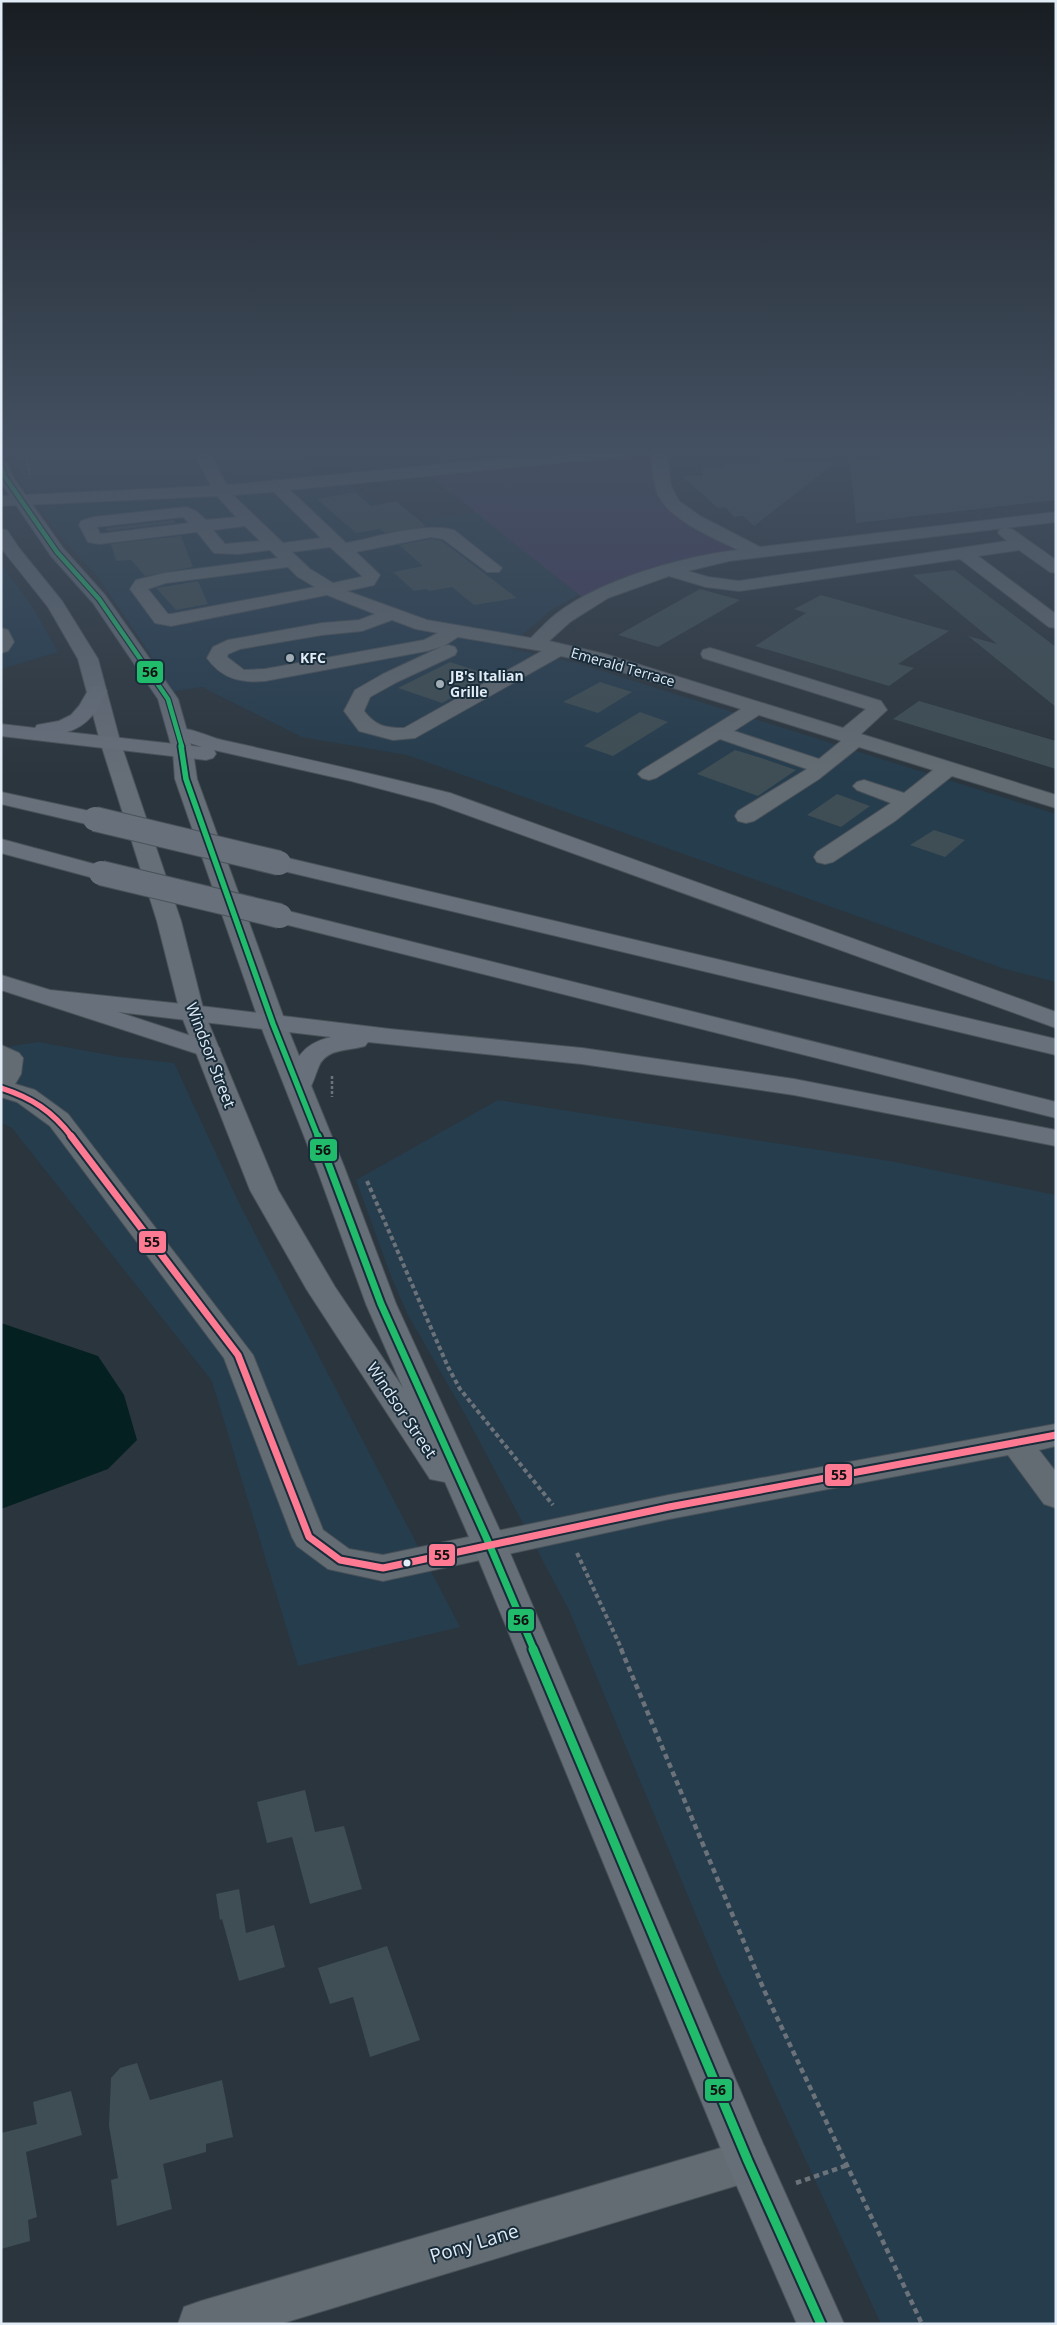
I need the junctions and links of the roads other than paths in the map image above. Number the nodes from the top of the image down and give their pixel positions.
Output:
1 (13, 560) edge
2 (64, 560) edge
3 (244, 560) edge
4 (290, 560) edge
5 (354, 560) edge
6 (482, 560) edge
7 (714, 560) edge
8 (918, 560) edge
9 (971, 560) edge
10 (1044, 560) edge
11 (493, 568) dead end
12 (1056, 568) edge
13 (668, 570) junction
14 (329, 588) junction
15 (281, 600) junction
16 (360, 604) junction
17 (391, 614) junction
18 (1056, 623) edge
19 (344, 627) junction
20 (456, 630) junction
21 (1, 634) edge
22 (476, 634) junction
23 (536, 644) junction
24 (1, 647) edge
25 (559, 648) junction
26 (710, 654) dead end
27 (369, 655) junction
28 (97, 691) junction
29 (757, 708) junction
30 (3, 730) edge
31 (718, 732) junction
32 (851, 737) junction
33 (110, 742) junction
34 (181, 743) junction
35 (822, 767) junction
36 (949, 768) junction
37 (649, 774) dead end
38 (864, 786) dead end
39 (1, 798) edge
40 (907, 801) junction
41 (1056, 802) edge
42 (746, 816) dead end
43 (1, 846) edge
44 (824, 857) dead end
45 (1, 982) edge
46 (47, 997) junction
47 (192, 1012) junction
48 (1056, 1021) edge
49 (273, 1024) junction
50 (390, 1037) junction
51 (1056, 1047) edge
52 (207, 1049) junction
53 (1, 1053) edge
54 (1, 1087) edge
55 (298, 1087) junction
56 (1056, 1110) edge
57 (1056, 1138) edge
58 (1056, 1435) edge
59 (1017, 1444) junction
60 (1056, 1496) edge
61 (490, 1546) junction
62 (756, 2178) junction
63 (201, 2324) edge
64 (821, 2324) edge

1 - 28 main road, Windsor Street
2 - 34 main road, Windsor Street
3 - 15 street
4 - 14 street, Emerald Terrace
5 - 14 street
6 - 11 street
7 - 13 street
8 - 13 street
9 - 18 street
10 - 12 street
13 - 23 street
14 - 15 street
14 - 16 street, Emerald Terrace
15 - 16 street
16 - 17 street, Emerald Terrace
17 - 19 street
17 - 20 street, Emerald Terrace
19 - 27 street
19 - 27 street
20 - 22 street, Emerald Terrace
20 - 27 street
21 - 24 street
22 - 23 street, Emerald Terrace
22 - 25 street
23 - 25 street, Emerald Terrace
25 - 29 street, Emerald Terrace
26 - 32 street
28 - 30 highway
28 - 33 main road, Windsor Street
29 - 31 street
29 - 32 street, Emerald Terrace
30 - 33 highway
31 - 35 street
31 - 37 street
32 - 35 street
32 - 36 street, Emerald Terrace
33 - 34 highway
33 - 47 main road, Windsor Street
34 - 48 highway
34 - 49 main road, Windsor Street
35 - 42 street
36 - 40 street
36 - 41 street, Emerald Terrace
38 - 40 street
39 - 51 highway, bridge
40 - 44 street
43 - 56 highway, bridge
45 - 46 highway
46 - 47 highway
46 - 52 highway
47 - 49 highway
47 - 52 main road, Windsor Street
49 - 50 highway
49 - 55 main road, Windsor Street
50 - 55 highway
50 - 57 highway
52 - 61 main road, Windsor Street
53 - 54 street
54 - 61 street
55 - 61 main road, Windsor Street
58 - 59 street
59 - 60 street
59 - 61 street
61 - 62 main road, Windsor Street
62 - 63 street, Pony Lane
62 - 64 main road, Windsor Street

